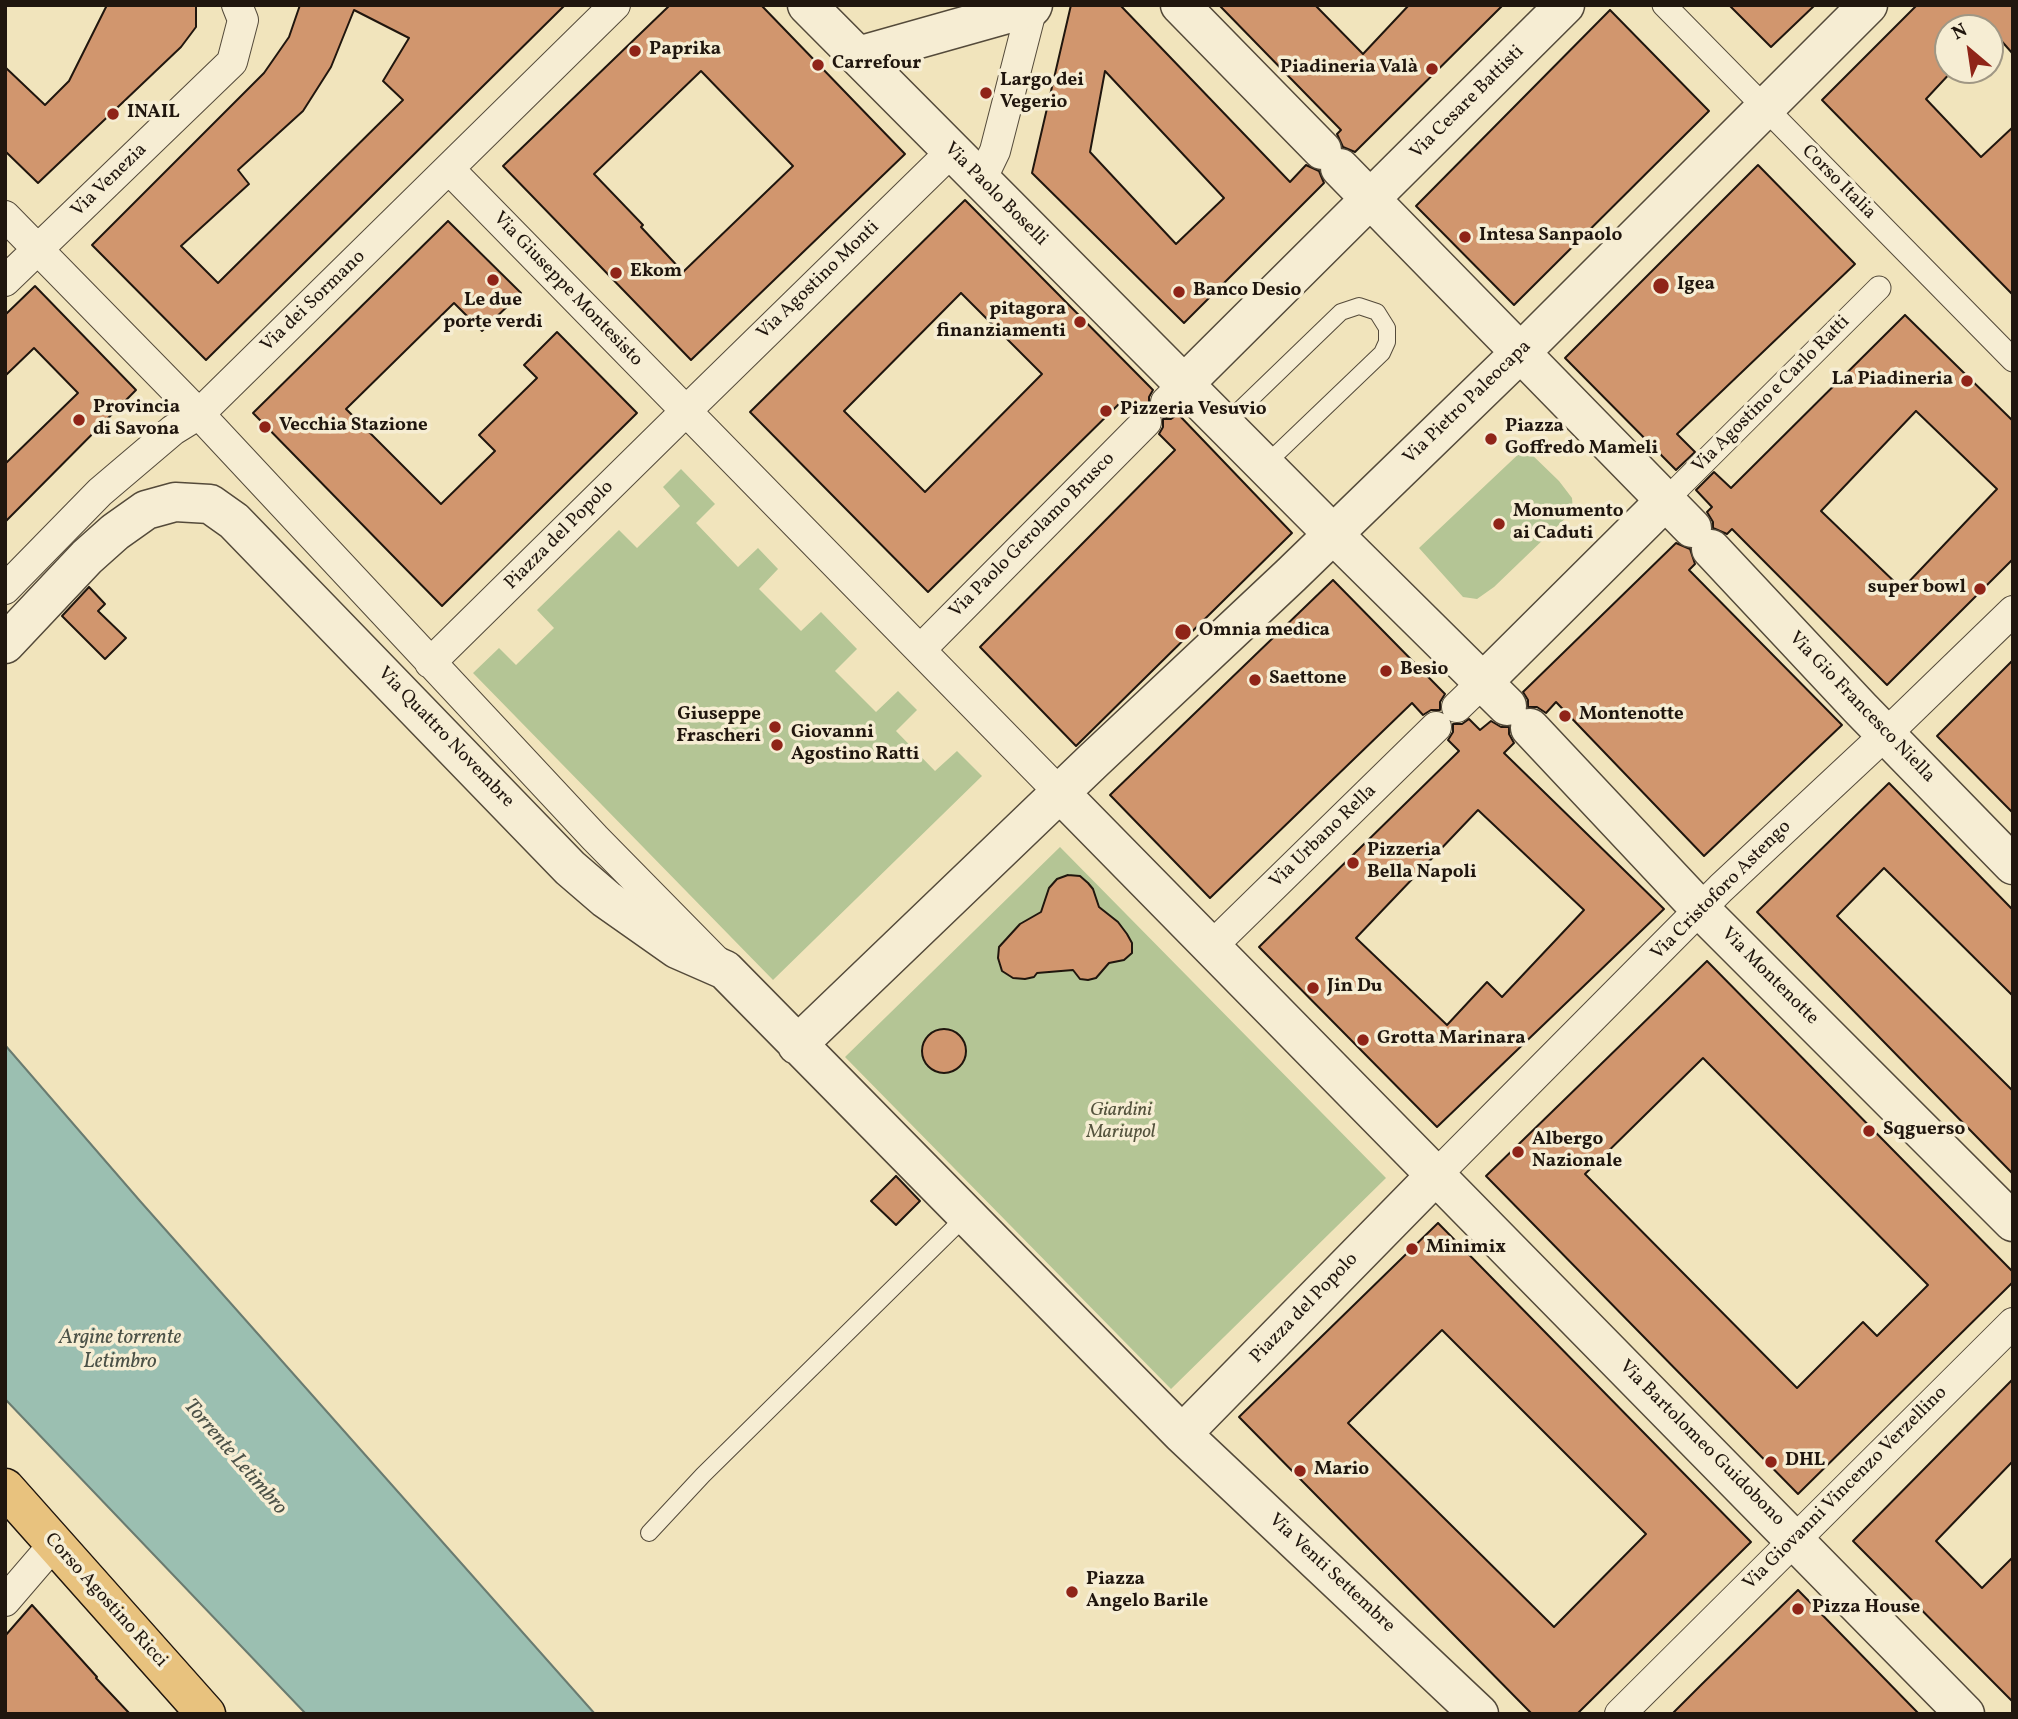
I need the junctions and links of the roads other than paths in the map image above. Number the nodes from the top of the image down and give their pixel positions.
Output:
1 (237, 5) edge
2 (615, 5) edge
3 (807, 5) edge
4 (1180, 5) edge
5 (1565, 5) edge
6 (1664, 5) edge
7 (1868, 5) edge
8 (1032, 6) edge
9 (858, 56) junction
10 (1764, 108) junction
11 (952, 151) junction
12 (449, 169) junction
13 (981, 180) junction
14 (1370, 200) junction
15 (5, 216) edge
16 (38, 250) junction
17 (5, 281) edge
18 (1879, 288) dead end
19 (1521, 352) junction
20 (2013, 360) edge
21 (1166, 403) junction
22 (687, 411) junction
23 (199, 414) junction
24 (1225, 424) junction
25 (1265, 465) junction
26 (1689, 526) junction
27 (1332, 533) junction
28 (5, 589) edge
29 (2013, 611) edge
30 (5, 644) edge
31 (920, 650) junction
32 (430, 663) junction
33 (1507, 705) junction
34 (1457, 707) dead end
35 (1436, 727) dead end
36 (1886, 734) junction
37 (1060, 793) junction
38 (2013, 865) edge
39 (1701, 910) junction
40 (1212, 946) junction
41 (725, 970) junction
42 (797, 1045) junction
43 (1436, 1175) junction
44 (966, 1216) junction
45 (2013, 1222) edge
46 (2013, 1323) edge
47 (1182, 1434) junction
48 (5, 1488) edge
49 (649, 1532) dead end
50 (1795, 1539) junction
51 (54, 1544) junction
52 (5, 1601) edge
53 (206, 1714) edge
54 (1479, 1714) edge
55 (1620, 1714) edge
56 (1965, 1714) edge

1 - 16 street, Via Venezia
2 - 12 street, Via dei Sormano
3 - 9 street, Via Paolo Boselli
4 - 14 street
5 - 14 street, Via Cesare Battisti
6 - 10 street, Corso Italia
7 - 10 street, Via Pietro Paleocapa
8 - 9 street
8 - 13 street
9 - 11 street, Via Paolo Boselli
10 - 19 street, Via Pietro Paleocapa
10 - 20 street, Corso Italia
11 - 13 street, Via Paolo Boselli
11 - 22 street, Via Agostino Monti
12 - 22 street, Via Giuseppe Montesisto
12 - 23 street, Via dei Sormano
13 - 21 street, Via Paolo Boselli
14 - 19 street
14 - 21 street
15 - 16 street
16 - 17 street, Via Venezia
16 - 23 street
18 - 26 street, Via Agostino e Carlo Ratti
19 - 26 street
19 - 27 street, Via Pietro Paleocapa
21 - 24 street
21 - 31 street, Via Paolo Gerolamo Brusco
22 - 31 street
22 - 32 street, Piazza del Popolo
23 - 28 street, Via dei Sormano
23 - 32 street
24 - 25 street
24 - 25 lane
25 - 27 street
26 - 33 street
26 - 36 street, Via Gio Francesco Niella
27 - 33 street
27 - 37 street, Via Pietro Paleocapa
29 - 36 street, Via Cristoforo Astengo
30 - 41 street, Via Quattro Novembre
31 - 37 street
32 - 41 street
33 - 34 street
33 - 39 street, Via Montenotte
35 - 40 street, Via Urbano Rella
36 - 38 street, Via Gio Francesco Niella
36 - 39 street, Via Cristoforo Astengo
37 - 40 street
37 - 42 street
39 - 43 street, Via Cristoforo Astengo
39 - 45 street, Via Montenotte
40 - 43 street
41 - 42 street
42 - 44 street
43 - 47 street, Piazza del Popolo
43 - 50 street, Via Bartolomeo Guidobono
44 - 47 street
44 - 49 lane
46 - 50 street, Via Giovanni Vincenzo Verzellino
47 - 54 street, Via Venti Settembre
48 - 51 main road, Corso Agostino Ricci
50 - 55 street, Via Giovanni Vincenzo Verzellino
50 - 56 street, Via Bartolomeo Guidobono
51 - 52 street
51 - 53 main road, Corso Agostino Ricci

